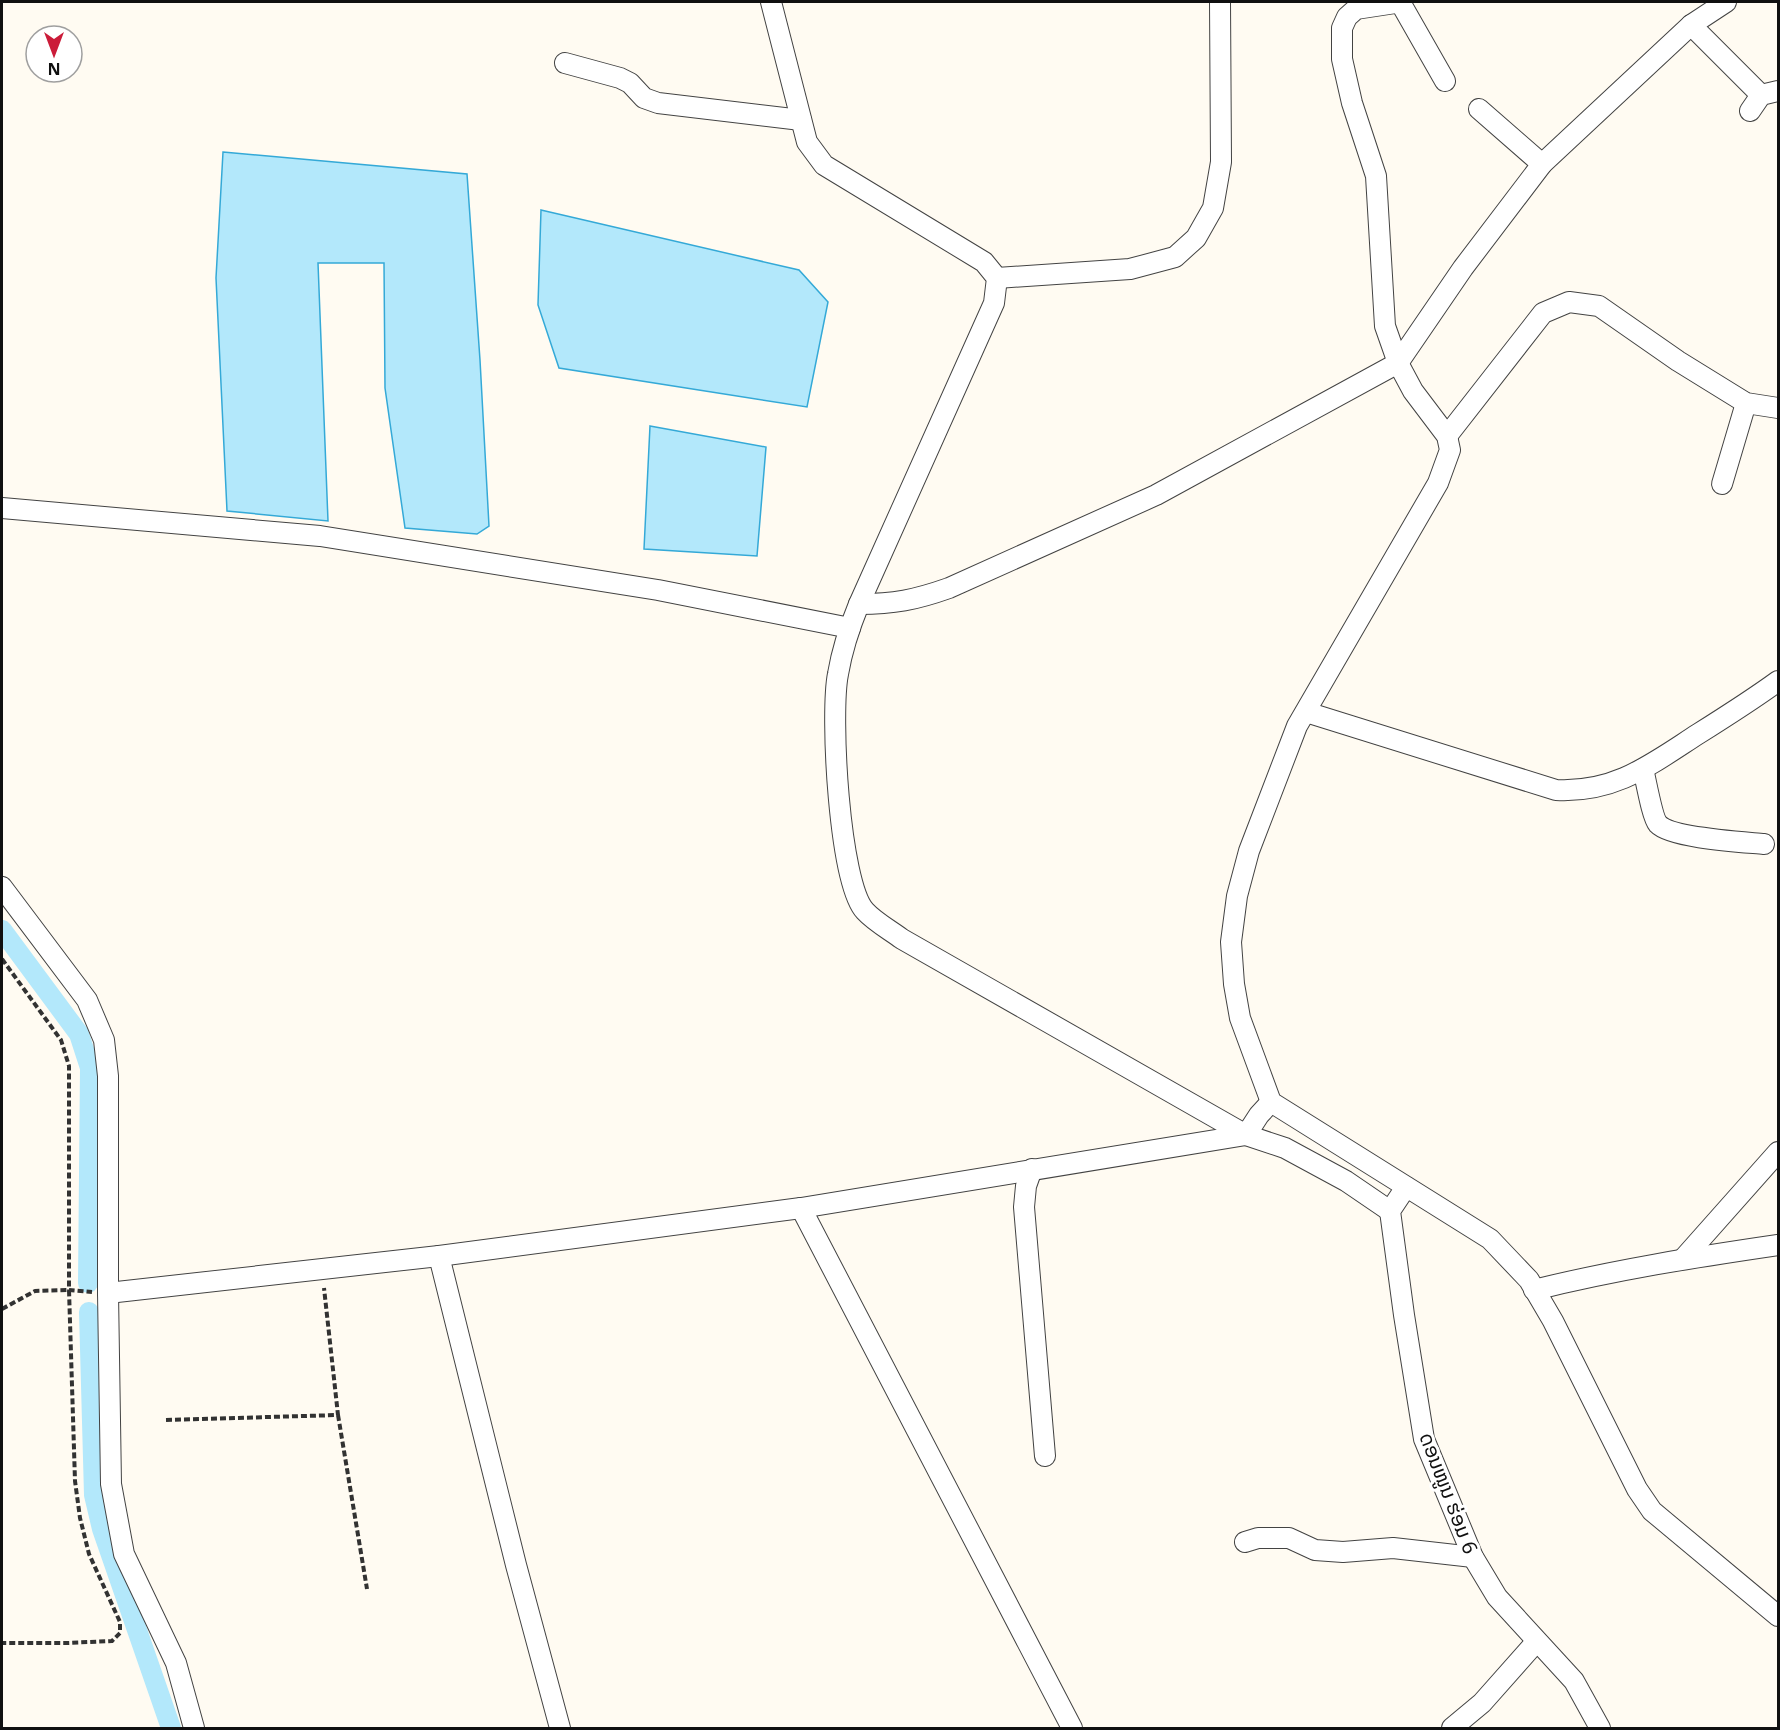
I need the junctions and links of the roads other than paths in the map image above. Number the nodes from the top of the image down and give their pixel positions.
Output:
1 (771, 2) edge
2 (1220, 2) edge
3 (1401, 2) edge
4 (1726, 2) edge
5 (1690, 25) junction
6 (564, 63) dead end
7 (1445, 81) dead end
8 (1763, 99) edge
9 (1479, 109) dead end
10 (801, 120) junction
11 (1542, 164) junction
12 (997, 278) junction
13 (1398, 363) junction
14 (1746, 403) junction
15 (1779, 408) edge
16 (1447, 436) junction
17 (1722, 484) dead end
18 (2, 508) edge
19 (859, 604) junction
20 (850, 628) junction
21 (1779, 681) edge
22 (1306, 712) junction
23 (1644, 769) junction
24 (1764, 844) dead end
25 (2, 887) edge
26 (1271, 1102) junction
27 (1246, 1135) junction
28 (1779, 1152) edge
29 (1032, 1169) junction
30 (1406, 1187) junction
31 (801, 1208) junction
32 (1390, 1211) junction
33 (1779, 1245) edge
34 (439, 1256) junction
35 (1683, 1259) junction
36 (1534, 1290) junction
37 (108, 1293) junction
38 (1045, 1456) dead end
39 (1245, 1542) dead end
40 (1473, 1557) junction
41 (1779, 1616) edge
42 (1536, 1642) junction
43 (194, 1728) edge
44 (560, 1728) edge
45 (1072, 1728) edge
46 (1452, 1728) edge
47 (1600, 1728) edge

1 - 10 street
2 - 12 street
3 - 7 street
3 - 13 street
4 - 5 street
5 - 8 street
5 - 11 street
6 - 10 street
9 - 11 street
10 - 12 street
11 - 13 street
12 - 19 street
13 - 16 street
13 - 19 street
14 - 15 street
14 - 16 street
14 - 17 street
16 - 22 street
18 - 20 street
19 - 20 street
20 - 27 street
21 - 23 street
22 - 23 street
22 - 26 street
23 - 24 street
25 - 37 street
26 - 27 street
26 - 30 street
27 - 29 street
27 - 32 street
28 - 35 street
29 - 31 street
29 - 38 street
30 - 32 street
30 - 36 street
31 - 34 street
31 - 45 street
32 - 40 street, ດອນໜູນ ຮ່ອມ 6
33 - 35 street
34 - 37 street
34 - 44 street
35 - 36 street
36 - 41 street
37 - 43 street
39 - 40 street
40 - 42 street, ດອນໜູນ ຮ່ອມ 6
42 - 46 street
42 - 47 street, ດອນໜູນ ຮ່ອມ 6

